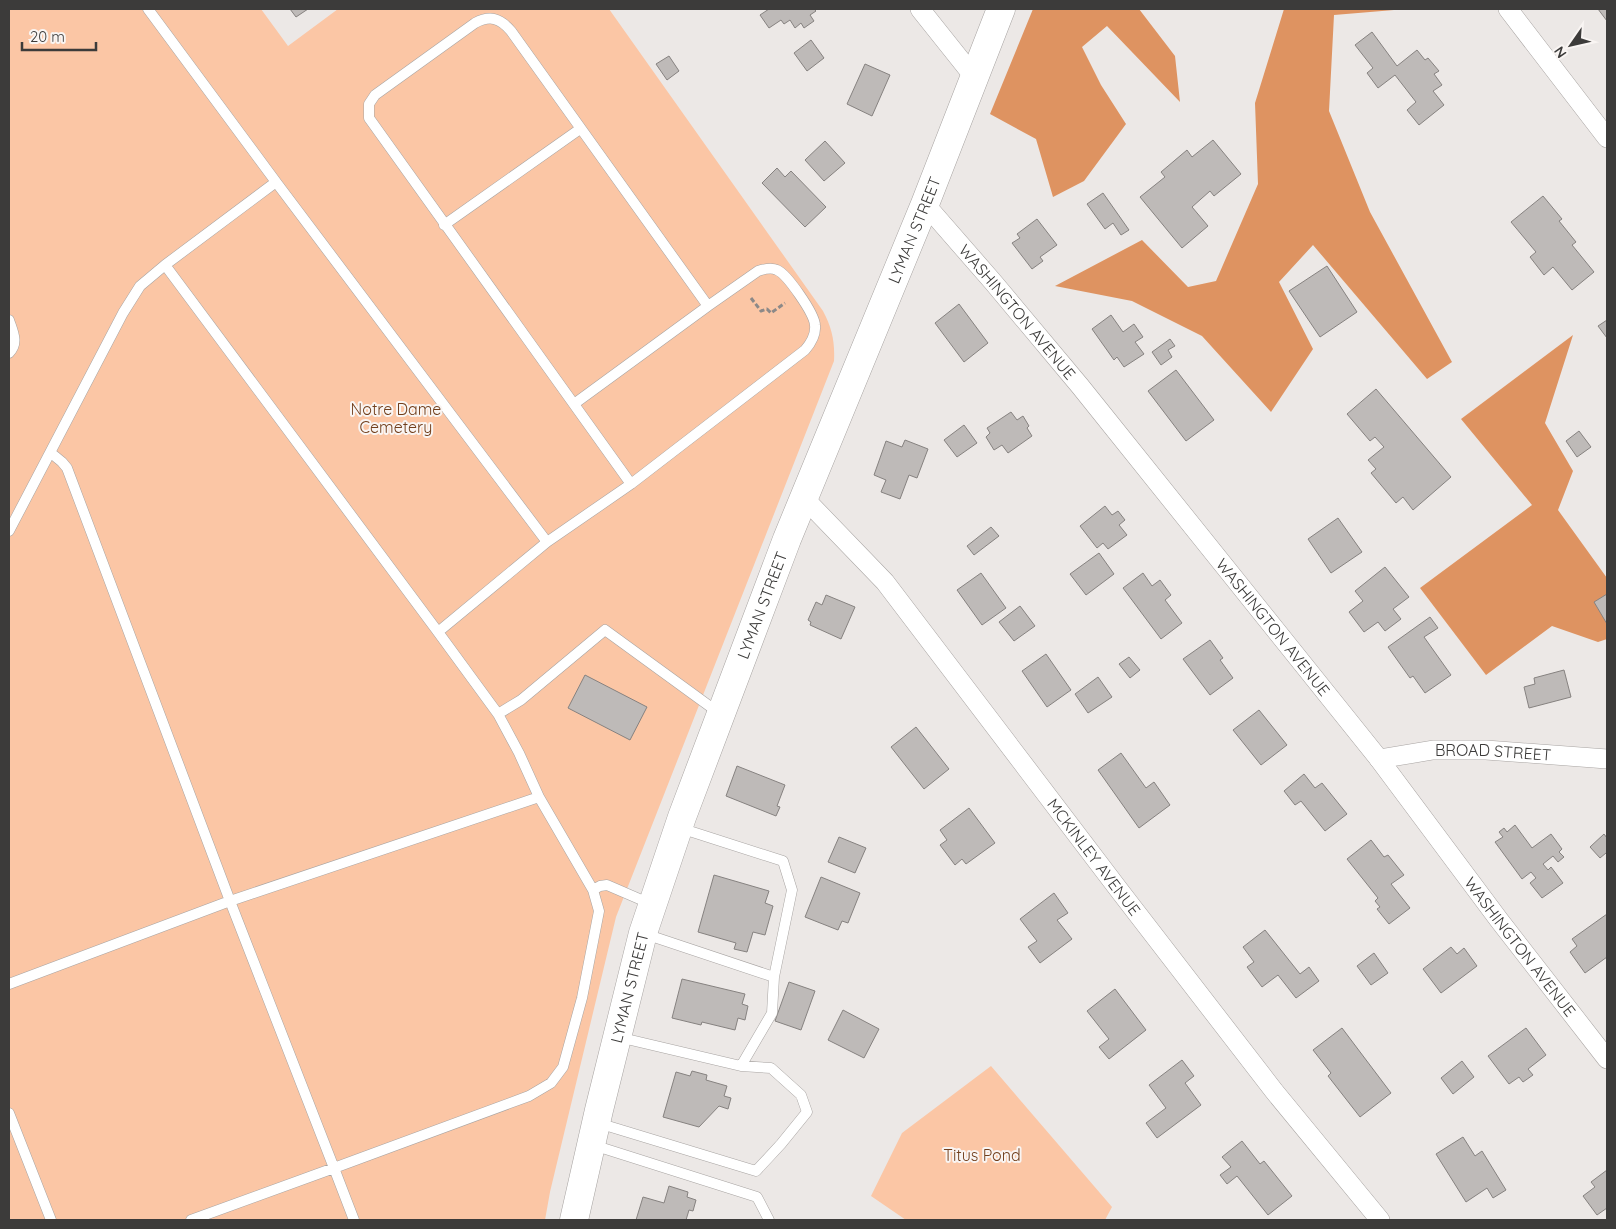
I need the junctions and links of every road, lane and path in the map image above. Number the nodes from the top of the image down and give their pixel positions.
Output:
1 (148, 9) edge
2 (920, 9) edge
3 (1001, 9) edge
4 (1508, 9) edge
5 (975, 78) junction
6 (580, 129) junction
7 (1607, 138) edge
8 (276, 182) junction
9 (925, 204) junction
10 (444, 225) junction
11 (165, 265) junction
12 (740, 283) junction
13 (798, 294) junction
14 (708, 306) junction
15 (9, 320) edge
16 (9, 353) edge
17 (574, 404) junction
18 (50, 453) junction
19 (631, 484) junction
20 (804, 498) junction
21 (9, 531) edge
22 (547, 542) junction
23 (438, 632) junction
24 (720, 713) junction
25 (498, 714) junction
26 (1379, 759) junction
27 (1607, 759) edge
28 (540, 797) junction
29 (678, 828) junction
30 (593, 890) junction
31 (230, 901) junction
32 (652, 905) junction
33 (643, 933) junction
34 (774, 977) junction
35 (9, 984) edge
36 (617, 1037) junction
37 (1607, 1059) edge
38 (741, 1066) junction
39 (9, 1112) edge
40 (594, 1134) junction
41 (334, 1168) junction
42 (50, 1220) edge
43 (191, 1220) edge
44 (354, 1220) edge
45 (574, 1220) edge
46 (769, 1220) edge
47 (1380, 1220) edge

1 - 8 lane
2 - 5 street
3 - 5 main road, LYMAN STREET
4 - 7 street
5 - 9 main road, LYMAN STREET
6 - 10 lane
6 - 10 lane
6 - 14 lane
8 - 11 lane
8 - 22 lane
9 - 20 main road, LYMAN STREET
9 - 26 street, WASHINGTON AVENUE
10 - 17 lane
11 - 18 lane
11 - 23 lane
12 - 13 lane
12 - 13 path
12 - 14 lane
13 - 19 lane
14 - 17 lane
15 - 16 lane
17 - 19 lane
18 - 21 lane
18 - 31 lane
19 - 22 lane
20 - 24 main road, LYMAN STREET
20 - 47 street, MCKINLEY AVENUE
22 - 23 lane
23 - 25 lane
24 - 25 lane
24 - 29 main road, LYMAN STREET
25 - 28 lane
26 - 27 street, BROAD STREET
26 - 37 street, WASHINGTON AVENUE
28 - 30 lane
28 - 31 lane
29 - 32 main road, LYMAN STREET
29 - 34 lane
30 - 32 lane
30 - 41 lane
31 - 35 lane
31 - 41 lane
32 - 33 main road, LYMAN STREET
33 - 34 lane
33 - 36 main road, LYMAN STREET
34 - 38 lane
36 - 38 lane
36 - 40 main road, LYMAN STREET
38 - 40 lane
39 - 42 lane
40 - 45 main road, LYMAN STREET
40 - 46 lane
41 - 43 lane
41 - 44 lane

